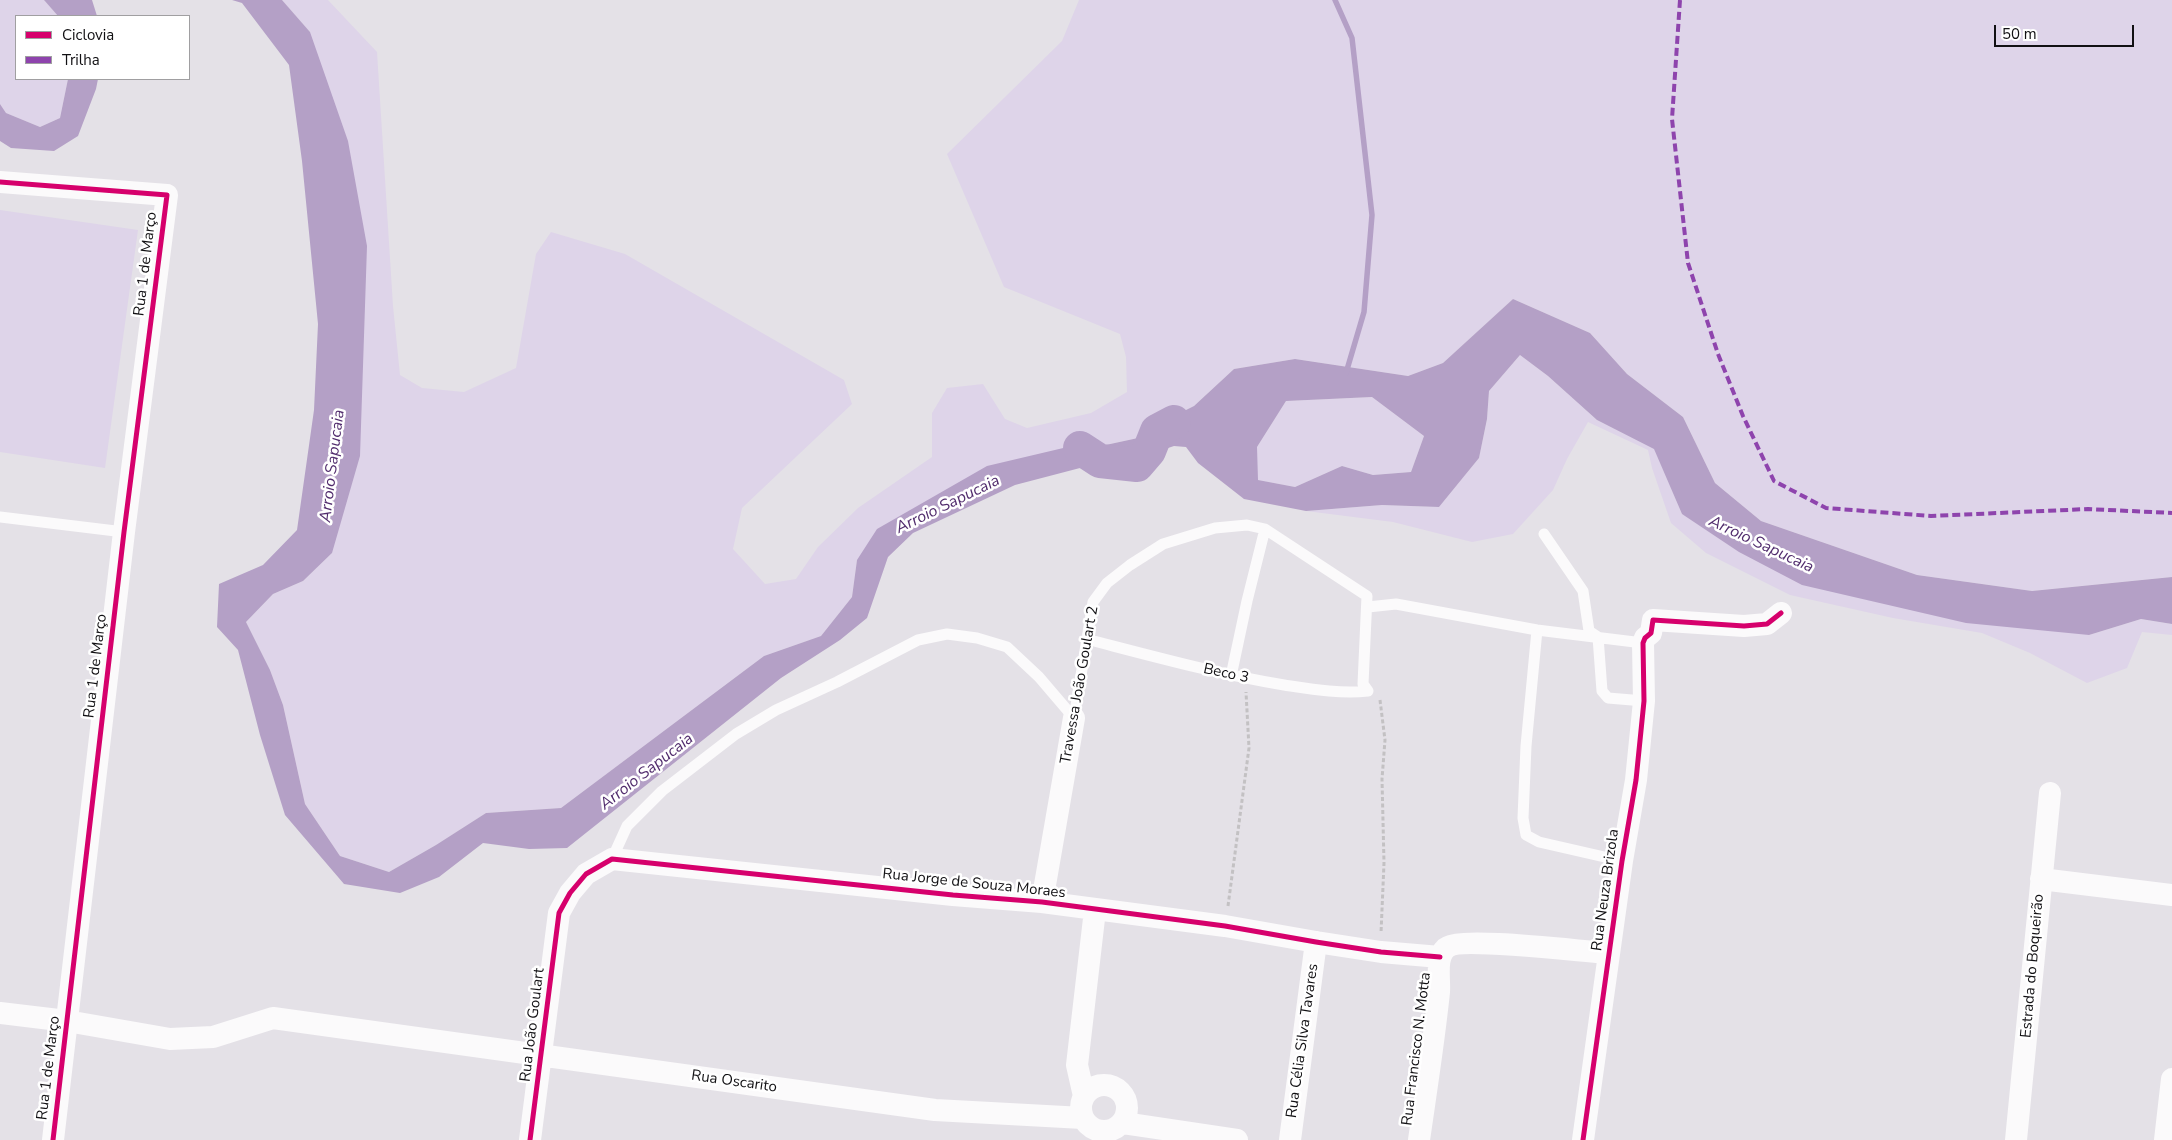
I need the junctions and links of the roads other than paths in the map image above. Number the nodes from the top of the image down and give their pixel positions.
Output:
1 (0, 182) edge
2 (0, 517) edge
3 (1265, 529) junction
4 (124, 532) junction
5 (1544, 534) dead end
6 (1368, 606) junction
7 (1781, 613) dead end
8 (1537, 630) junction
9 (1598, 637) junction
10 (1086, 639) junction
11 (1643, 643) junction
12 (1231, 676) junction
13 (1644, 701) junction
14 (1074, 718) junction
15 (2050, 793) dead end
16 (612, 859) junction
17 (1622, 861) junction
18 (2041, 879) junction
19 (2172, 895) edge
20 (1042, 902) junction
21 (1095, 910) junction
22 (1316, 942) junction
23 (1609, 953) junction
24 (1440, 957) junction
25 (0, 1013) edge
26 (67, 1021) junction
27 (542, 1055) junction
28 (2172, 1079) edge
29 (1084, 1096) junction
30 (1084, 1128) edge
31 (1116, 1130) edge
32 (53, 1140) edge
33 (530, 1140) edge
34 (1236, 1140) edge
35 (1290, 1140) edge
36 (1419, 1140) edge
37 (1583, 1140) edge
38 (2016, 1140) edge
39 (2165, 1140) edge

1 - 4 street, Rua 1 de Março
2 - 4 lane
3 - 6 lane
3 - 10 lane, Travessa João Goulart 2
3 - 12 lane
4 - 26 street, Rua 1 de Março
5 - 9 lane
6 - 8 lane
6 - 12 lane, Beco 3
7 - 11 street
8 - 9 lane
8 - 17 lane
9 - 11 lane
9 - 13 lane
10 - 12 lane, Beco 3
10 - 14 lane, Travessa João Goulart 2
11 - 13 street, Rua Neuza Brizola
13 - 17 street, Rua Neuza Brizola
14 - 16 lane
14 - 20 street, Travessa João Goulart 2
15 - 18 street, Estrada do Boqueirão
16 - 20 street, Rua Jorge de Souza Moraes
16 - 27 street, Rua João Goulart
17 - 23 street, Rua Neuza Brizola
18 - 19 street
18 - 38 street, Estrada do Boqueirão
20 - 21 street, Rua Jorge de Souza Moraes
21 - 22 street, Rua Jorge de Souza Moraes
21 - 29 street
22 - 24 street, Rua Jorge de Souza Moraes
22 - 35 street, Rua Célia Silva Tavares
23 - 24 street, Rua Francisco N. Motta
23 - 37 street, Rua Neuza Brizola
24 - 36 street, Rua Francisco N. Motta
25 - 26 street, Rua Oscarito
26 - 27 street, Rua Oscarito
26 - 32 street, Rua 1 de Março
27 - 30 street, Rua Oscarito
27 - 33 street, Rua João Goulart
28 - 39 street
29 - 30 street
29 - 31 street
30 - 31 street
31 - 34 street

